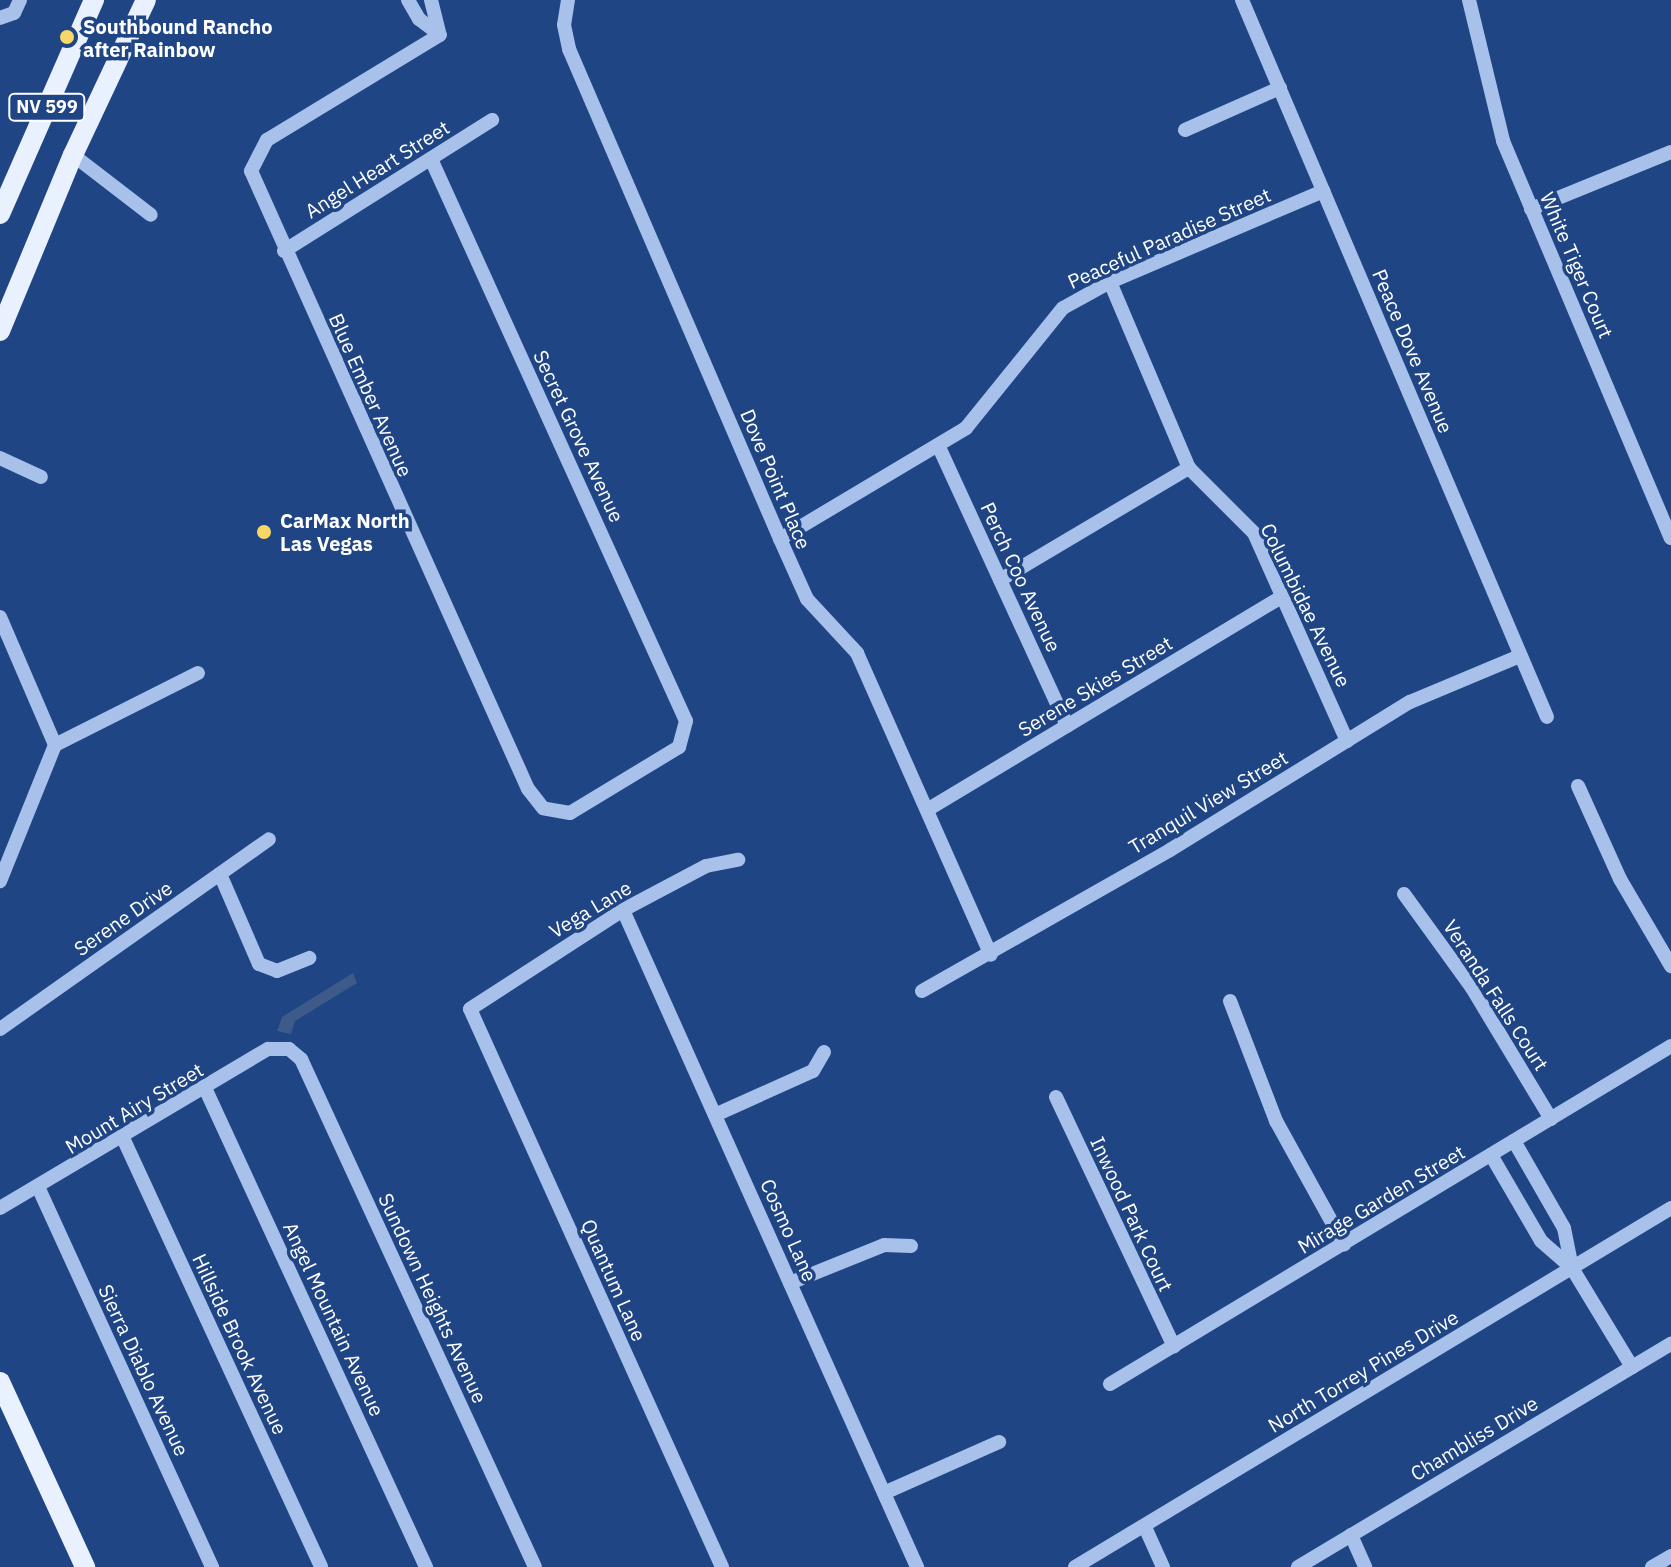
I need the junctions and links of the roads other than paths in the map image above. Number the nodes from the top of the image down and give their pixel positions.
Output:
1 (20, 0) edge
2 (94, 0) edge
3 (146, 0) edge
4 (408, 0) edge
5 (431, 0) edge
6 (568, 0) edge
7 (1242, 0) edge
8 (1469, 0) edge
9 (0, 18) edge
10 (440, 35) junction
11 (1280, 88) junction
12 (492, 120) dead end
13 (1185, 130) dead end
14 (1671, 152) edge
15 (73, 155) junction
16 (431, 159) junction
17 (1323, 191) junction
18 (1531, 209) junction
19 (0, 214) edge
20 (151, 215) dead end
21 (284, 251) junction
22 (1110, 282) junction
23 (0, 331) edge
24 (938, 445) junction
25 (0, 458) edge
26 (1189, 468) junction
27 (41, 477) dead end
28 (1671, 538) edge
29 (780, 539) junction
30 (1000, 580) junction
31 (1283, 596) junction
32 (0, 617) edge
33 (1520, 656) junction
34 (198, 673) dead end
35 (1547, 717) dead end
36 (1067, 726) junction
37 (1347, 741) junction
38 (55, 745) junction
39 (1578, 786) dead end
40 (927, 810) junction
41 (551, 813) joint
42 (269, 839) dead end
43 (738, 860) dead end
44 (220, 874) junction
45 (0, 881) edge
46 (1404, 894) dead end
47 (623, 910) junction
48 (991, 955) junction
49 (309, 958) dead end
50 (1671, 966) edge
51 (922, 991) dead end
52 (1230, 1001) dead end
53 (470, 1009) joint
54 (0, 1029) edge
55 (1671, 1046) edge
56 (289, 1049) joint
57 (824, 1052) dead end
58 (205, 1088) junction
59 (1056, 1097) dead end
60 (715, 1115) junction
61 (1551, 1119) junction
62 (123, 1138) junction
63 (1514, 1141) junction
64 (1491, 1155) junction
65 (1537, 1181) junction
66 (39, 1189) junction
67 (1513, 1194) junction
68 (0, 1208) edge
69 (1671, 1208) edge
70 (1344, 1244) junction
71 (911, 1246) dead end
72 (1572, 1268) junction
73 (790, 1283) junction
74 (1671, 1344) edge
75 (1174, 1347) junction
76 (1632, 1367) junction
77 (0, 1382) edge
78 (1110, 1384) dead end
79 (999, 1442) dead end
80 (884, 1493) junction
81 (1145, 1527) junction
82 (1351, 1535) junction
83 (1671, 1556) edge
84 (85, 1567) edge
85 (212, 1567) edge
86 (321, 1567) edge
87 (426, 1567) edge
88 (535, 1567) edge
89 (722, 1567) edge
90 (917, 1567) edge
91 (1075, 1567) edge
92 (1163, 1567) edge
93 (1298, 1567) edge
94 (1365, 1567) edge
95 (1652, 1567) edge

1 - 9 street
2 - 19 main road, NV 599
3 - 15 main road, NV 599
4 - 10 street
5 - 10 street
6 - 29 street, Dove Point Place
7 - 11 street, Peace Dove Avenue
8 - 18 street, White Tiger Court
10 - 21 street, Blue Ember Avenue
11 - 13 street
11 - 17 street, Peace Dove Avenue
12 - 16 street, Angel Heart Street
14 - 18 street
15 - 20 street
15 - 23 main road, NV 599
16 - 21 street, Angel Heart Street
16 - 41 street, Secret Grove Avenue
17 - 22 street, Peaceful Paradise Street
17 - 33 street, Peace Dove Avenue
18 - 28 street, White Tiger Court
21 - 41 street, Blue Ember Avenue
22 - 24 street, Peaceful Paradise Street
22 - 26 street, Columbidae Avenue
24 - 29 street, Peaceful Paradise Street
24 - 30 street, Perch Coo Avenue
25 - 27 street
26 - 30 street
26 - 31 street, Columbidae Avenue
29 - 40 street, Dove Point Place
30 - 36 street, Perch Coo Avenue
31 - 36 street, Serene Skies Street
31 - 37 street, Columbidae Avenue
32 - 38 street
33 - 35 street, Peace Dove Avenue
33 - 37 street, Tranquil View Street
34 - 38 street
36 - 40 street, Serene Skies Street
37 - 48 street, Tranquil View Street
38 - 45 street
39 - 50 street
40 - 48 street, Dove Point Place
42 - 44 street, Serene Drive
43 - 47 street, Vega Lane
44 - 49 street
44 - 54 street, Serene Drive
46 - 61 street, Veranda Falls Court
47 - 53 street, Vega Lane
47 - 60 street, Cosmo Lane
48 - 51 street, Tranquil View Street
52 - 70 street
53 - 89 street, Quantum Lane
55 - 61 street, Mirage Garden Street
56 - 58 street, Mount Airy Street
56 - 88 street, Sundown Heights Avenue
57 - 60 street
58 - 62 street, Mount Airy Street
58 - 87 street, Angel Mountain Avenue
59 - 75 street, Inwood Park Court
60 - 73 street, Cosmo Lane
61 - 63 street, Mirage Garden Street
62 - 66 street, Mount Airy Street
62 - 86 street, Hillside Brook Avenue
63 - 64 street, Mirage Garden Street
63 - 65 street
64 - 67 street
64 - 70 street, Mirage Garden Street
65 - 67 street
65 - 72 street
66 - 68 street, Mount Airy Street
66 - 85 street, Sierra Diablo Avenue
67 - 72 street
69 - 72 street, North Torrey Pines Drive
70 - 75 street, Mirage Garden Street
71 - 73 street
72 - 76 street
72 - 81 street, North Torrey Pines Drive
73 - 80 street, Cosmo Lane
74 - 76 street, Chambliss Drive
75 - 78 street, Mirage Garden Street
76 - 82 street, Chambliss Drive
77 - 84 main road
79 - 80 street
80 - 90 street, Cosmo Lane
81 - 91 street, North Torrey Pines Drive
81 - 92 street
82 - 93 street, Chambliss Drive
82 - 94 street
83 - 95 street

